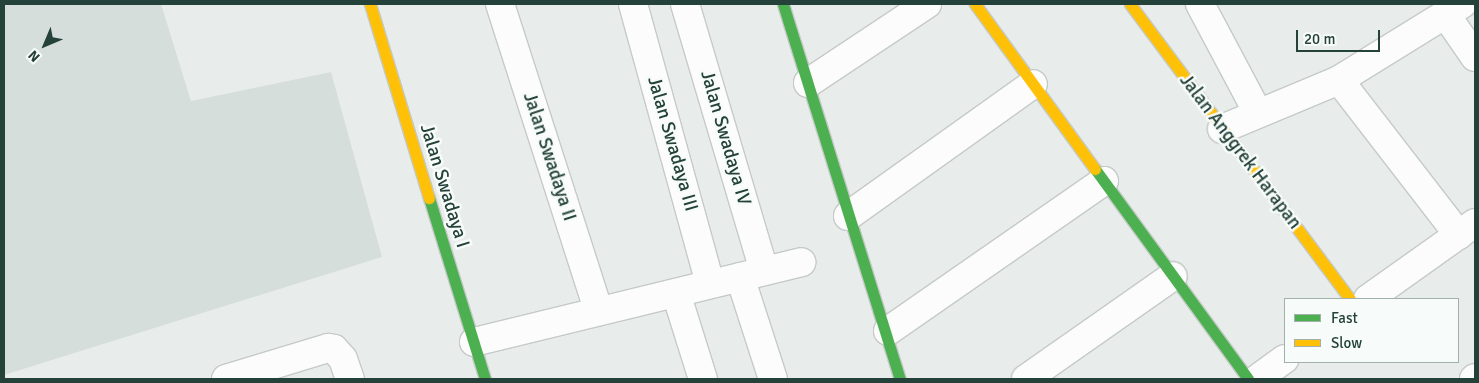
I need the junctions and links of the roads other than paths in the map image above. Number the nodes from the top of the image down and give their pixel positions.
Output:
1 (370, 4) edge
2 (500, 4) edge
3 (633, 4) edge
4 (685, 4) edge
5 (783, 4) edge
6 (927, 4) edge
7 (975, 4) edge
8 (1130, 4) edge
9 (1200, 4) edge
10 (1454, 9) edge
11 (1475, 57) edge
12 (1339, 80) junction
13 (808, 83) junction
14 (1033, 84) junction
15 (1258, 113) junction
16 (1222, 129) junction
17 (1104, 181) junction
18 (848, 216) junction
19 (1467, 229) edge
20 (801, 262) dead end
21 (752, 274) junction
22 (1173, 276) junction
23 (710, 284) junction
24 (676, 293) junction
25 (1349, 298) edge
26 (1369, 298) edge
27 (598, 310) junction
28 (888, 331) junction
29 (474, 342) junction
30 (1284, 360) edge
31 (226, 379) edge
32 (350, 379) edge
33 (485, 379) edge
34 (702, 379) edge
35 (773, 379) edge
36 (900, 379) edge
37 (1026, 379) edge
38 (1248, 379) edge
39 (1257, 379) edge

1 - 29 street, Jalan Swadaya I
2 - 27 street, Jalan Swadaya II
3 - 23 street, Jalan Swadaya III
4 - 21 street, Jalan Swadaya IV
5 - 13 street
6 - 13 street
7 - 14 street
8 - 16 street, Jalan Anggrek Harapan
9 - 15 street
10 - 11 street
10 - 12 street
12 - 15 street
12 - 19 street
13 - 18 street
14 - 17 street
14 - 18 street
15 - 16 street
16 - 25 street, Jalan Anggrek Harapan
17 - 22 street
17 - 28 street
18 - 28 street
19 - 26 street
20 - 21 street
21 - 23 street
21 - 35 street, Jalan Swadaya IV
22 - 37 street
22 - 38 street
23 - 24 street
24 - 27 street
24 - 34 street
27 - 29 street
28 - 36 street
29 - 33 street, Jalan Swadaya I
30 - 39 street
31 - 32 street

